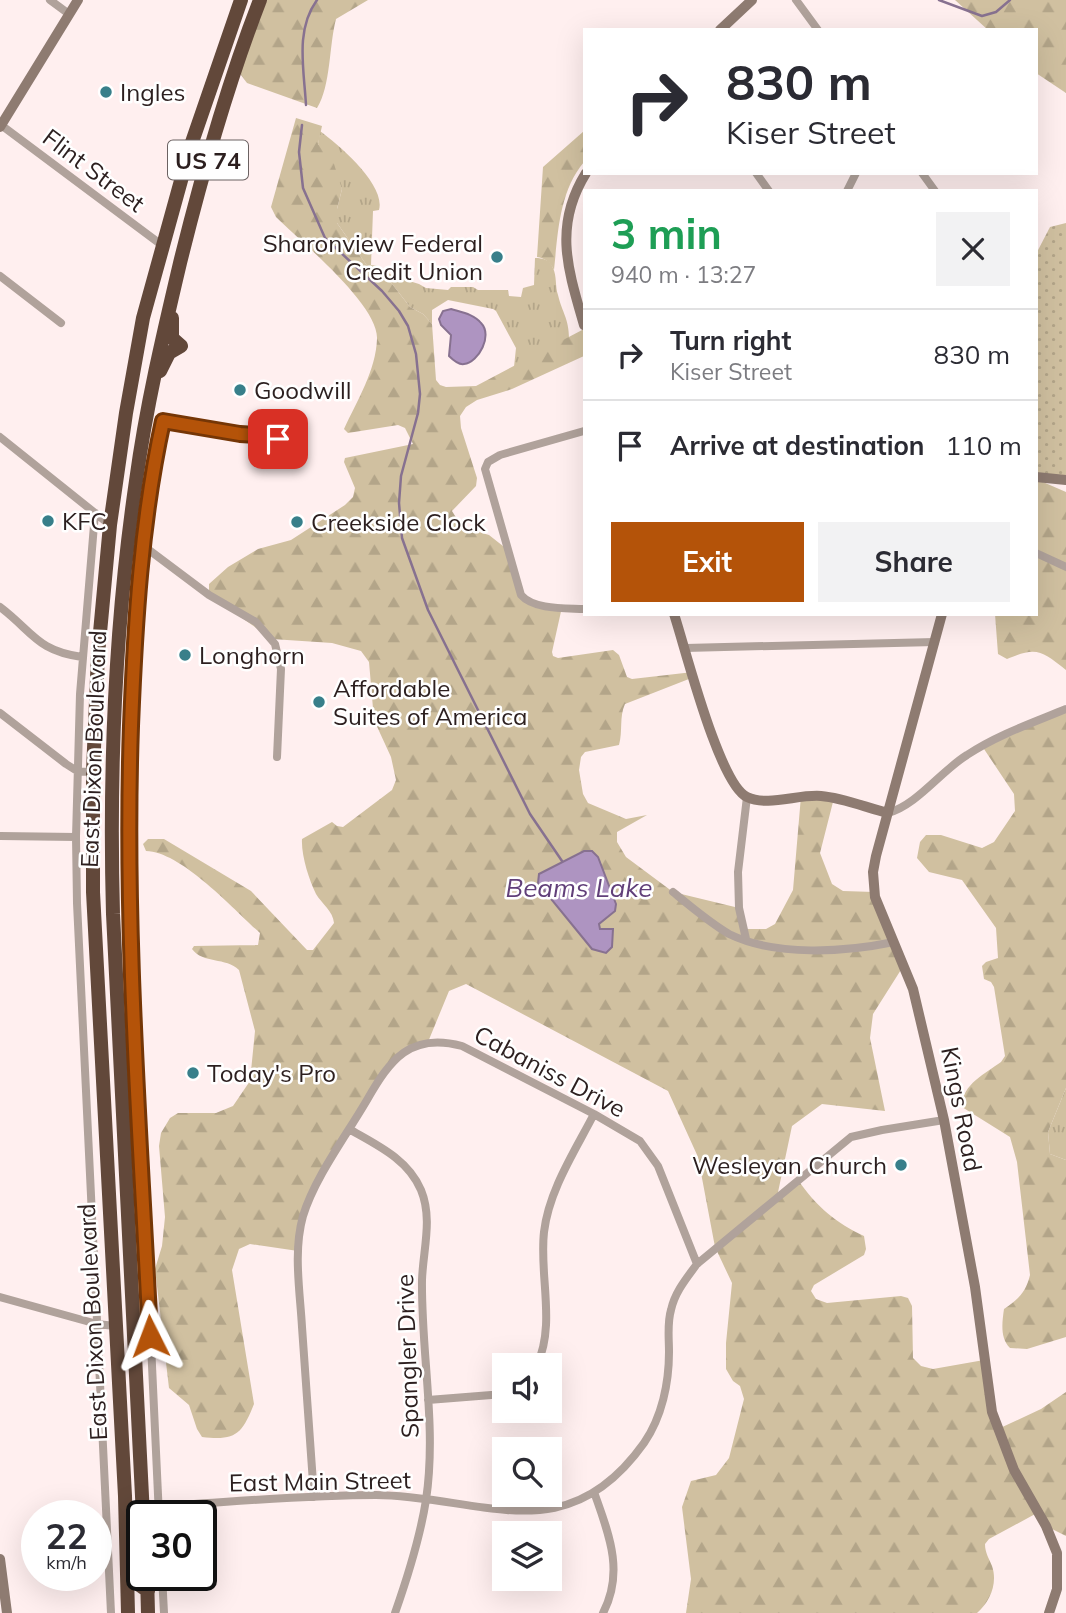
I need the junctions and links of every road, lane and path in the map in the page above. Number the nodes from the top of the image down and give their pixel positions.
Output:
1 (50, 0) edge
2 (78, 0) edge
3 (241, 0) edge
4 (260, 0) edge
5 (752, 0) edge
6 (796, 0) edge
7 (69, 14) junction
8 (722, 28) edge
9 (817, 28) edge
10 (0, 126) edge
11 (585, 175) edge
12 (163, 246) junction
13 (179, 266) junction
14 (0, 276) edge
15 (583, 322) edge
16 (61, 323) dead end
17 (148, 404) junction
18 (126, 413) junction
19 (583, 431) edge
20 (0, 438) edge
21 (279, 442) dead end
22 (1038, 477) edge
23 (1066, 480) edge
24 (95, 513) junction
25 (110, 525) junction
26 (129, 535) junction
27 (143, 547) junction
28 (1038, 554) edge
29 (1066, 567) edge
30 (0, 607) edge
31 (583, 609) edge
32 (675, 616) edge
33 (942, 616) edge
34 (120, 622) junction
35 (935, 642) junction
36 (685, 648) junction
37 (82, 657) junction
38 (1066, 709) edge
39 (0, 713) edge
40 (277, 757) dead end
41 (77, 771) junction
42 (93, 772) junction
43 (747, 797) junction
44 (888, 813) junction
45 (0, 836) edge
46 (76, 837) junction
47 (93, 892) junction
48 (673, 892) dead end
49 (746, 939) junction
50 (894, 942) junction
51 (118, 1018) junction
52 (135, 1019) junction
53 (99, 1029) junction
54 (83, 1030) junction
55 (594, 1114) junction
56 (944, 1120) junction
57 (123, 1129) junction
58 (349, 1129) junction
59 (697, 1264) junction
60 (0, 1297) edge
61 (97, 1324) junction
62 (115, 1326) junction
63 (542, 1353) edge
64 (492, 1395) edge
65 (428, 1400) junction
66 (124, 1479) junction
67 (594, 1492) junction
68 (314, 1497) junction
69 (426, 1499) junction
70 (130, 1500) edge
71 (143, 1500) edge
72 (158, 1500) edge
73 (217, 1506) edge
74 (0, 1559) edge
75 (148, 1591) edge
76 (163, 1591) edge
77 (110, 1602) junction
78 (131, 1609) edge
79 (7, 1613) edge
80 (111, 1613) edge
81 (148, 1613) edge
82 (164, 1613) edge
83 (395, 1613) edge
84 (603, 1613) edge
85 (1049, 1613) edge

1 - 7 street
2 - 7 street
3 - 12 highway, East Dixon Boulevard / US 74
4 - 13 highway, East Dixon Boulevard / US 74
5 - 8 street
6 - 9 street
7 - 10 street
10 - 12 street, Flint Street
11 - 15 street
12 - 18 highway, East Dixon Boulevard / US 74
13 - 17 highway, East Dixon Boulevard / US 74
13 - 17 highway
14 - 16 street
17 - 26 highway, East Dixon Boulevard / US 74
18 - 25 highway, East Dixon Boulevard / US 74
18 - 26 highway
19 - 31 street
20 - 24 street
21 - 27 street, East Dixon Boulevard
22 - 23 street
24 - 25 street
24 - 37 street, East Dixon Boulevard
25 - 34 highway
25 - 42 highway, East Dixon Boulevard / US 74
26 - 27 street
26 - 34 highway, East Dixon Boulevard / US 74
27 - 40 street
27 - 52 street, East Dixon Boulevard
28 - 29 street
30 - 37 street
32 - 36 street
33 - 35 street, Kings Road
34 - 51 highway, East Dixon Boulevard / US 74
35 - 36 street
35 - 44 street, Kings Road
36 - 43 street
37 - 41 street, East Dixon Boulevard
38 - 44 street
39 - 41 street
41 - 42 street
41 - 46 street, East Dixon Boulevard
42 - 47 highway, East Dixon Boulevard / US 74
43 - 44 street
43 - 49 street
44 - 50 street, Kings Road
45 - 46 street
46 - 54 street, East Dixon Boulevard
47 - 51 highway
47 - 53 highway, East Dixon Boulevard / US 74
48 - 49 street
49 - 50 street
50 - 56 street, Kings Road
51 - 52 street
51 - 57 highway, East Dixon Boulevard / US 74
52 - 72 street, East Dixon Boulevard
53 - 54 street
53 - 57 highway
53 - 62 highway, East Dixon Boulevard / US 74
54 - 61 street, East Dixon Boulevard
55 - 58 street, Cabaniss Drive
55 - 59 street, Cabaniss Drive
55 - 63 street
56 - 59 street, East Main Street
56 - 85 street, Kings Road
57 - 71 highway, East Dixon Boulevard / US 74
58 - 65 street, Spangler Drive
58 - 68 street, Cabaniss Drive
59 - 67 street, East Main Street
60 - 61 street
61 - 62 street
61 - 77 street, East Dixon Boulevard
62 - 66 highway, East Dixon Boulevard / US 74
64 - 65 street
65 - 69 street, Spangler Drive
66 - 70 highway
66 - 78 highway, East Dixon Boulevard / US 74
67 - 69 street, East Main Street
67 - 84 street
68 - 69 street, East Main Street
68 - 73 street, East Main Street
69 - 83 street, Spangler Drive
74 - 79 street
75 - 81 highway
76 - 82 street
77 - 78 street
77 - 80 street, East Dixon Boulevard

